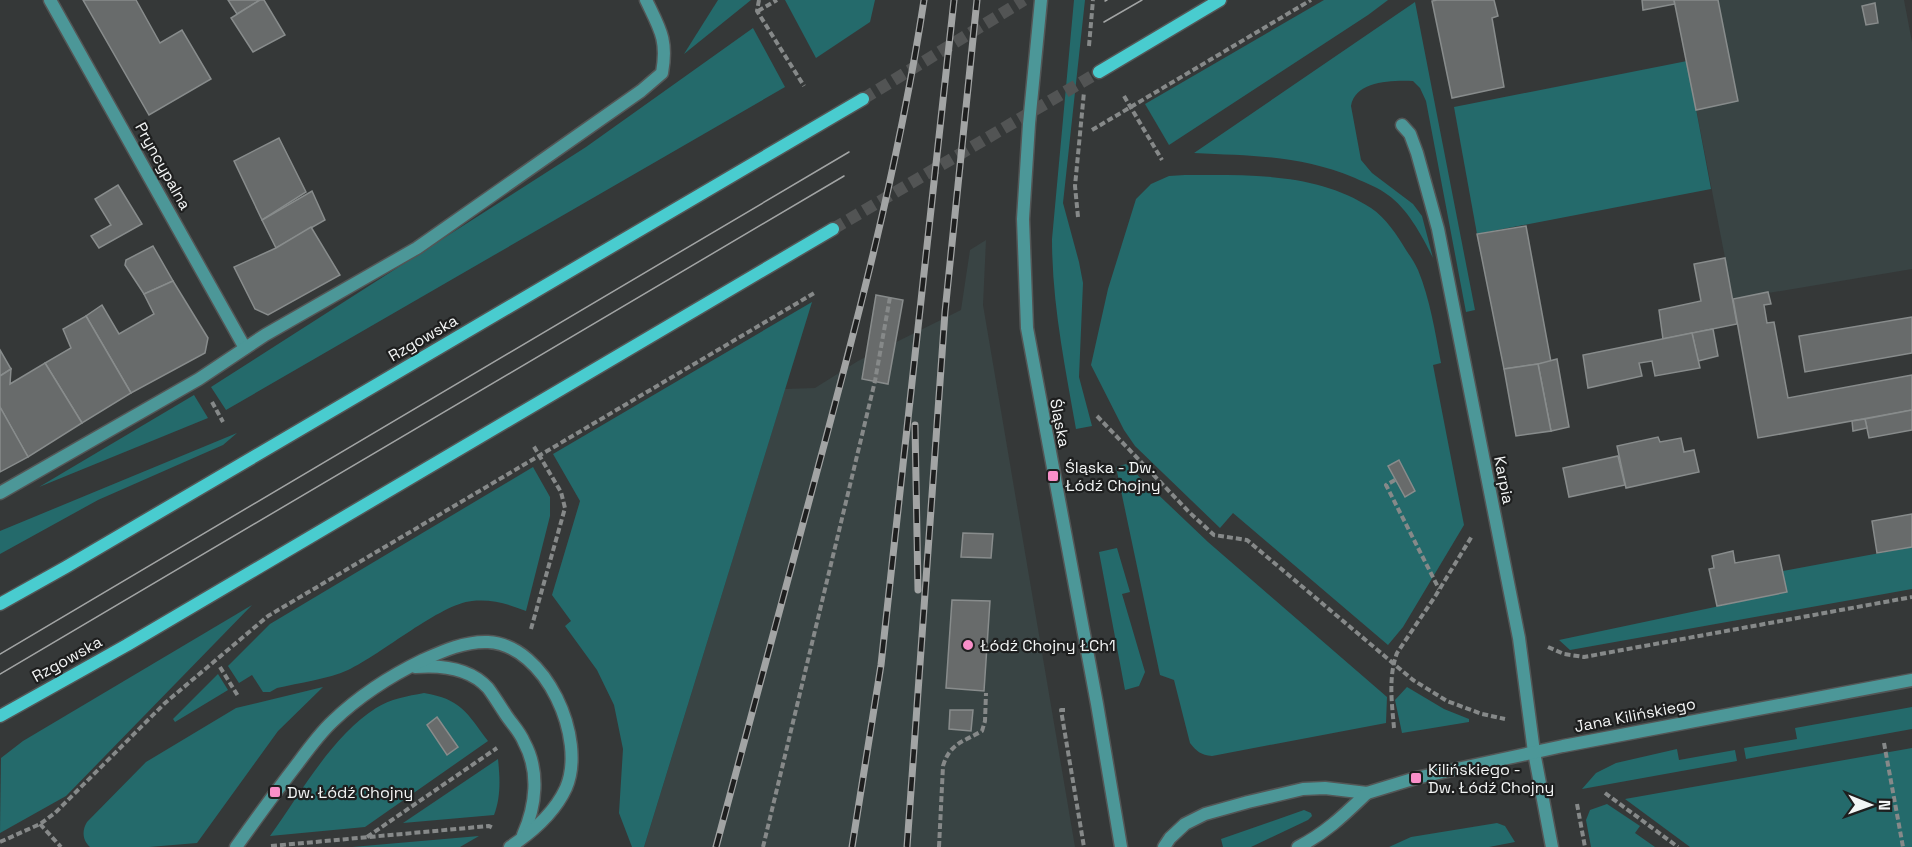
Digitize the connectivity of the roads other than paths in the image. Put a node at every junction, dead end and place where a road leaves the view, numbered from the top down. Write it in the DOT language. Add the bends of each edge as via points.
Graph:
graph roads {
  1 [pos="50,0"];
  2 [pos="646,0"];
  3 [pos="1041,0"];
  4 [pos="1220,0"];
  5 [pos="1098,72"];
  6 [pos="863,99"];
  7 [pos="1402,125"];
  8 [pos="833,229"];
  9 [pos="245,348"];
  10 [pos="0,493"];
  11 [pos="0,604"];
  12 [pos="407,668"];
  13 [pos="1912,680"];
  14 [pos="0,716"];
  15 [pos="1534,752"];
  16 [pos="1367,793"];
  17 [pos="522,839"];
  18 [pos="236,847"];
  19 [pos="510,847"];
  20 [pos="1121,847"];
  21 [pos="1164,847"];
  22 [pos="1298,847"];
  23 [pos="1552,847"];
  1 -- 9 [label="street, Pryncypalna"];
  2 -- 9 [label="street" via="663,37 662,73 417,248"];
  3 -- 20 [label="street, Śląska" via="1023,219 1027,328"];
  4 -- 5 [label="main road"];
  6 -- 11 [label="main road, Rzgowska"];
  7 -- 15 [label="street, Karpia" via="1417,153 1438,229 1519,638"];
  8 -- 14 [label="main road, Rzgowska"];
  9 -- 10 [label="street" via="200,379"];
  12 -- 17 [label="street" via="429,666 472,676 487,687 525,742 535,792 532,816"];
  12 -- 17 [label="street" via="440,652 488,642 508,646 548,684 564,714 572,767 553,808"];
  12 -- 18 [label="street" via="332,721"];
  13 -- 15 [label="street, Jana Kilińskiego"];
  15 -- 16 [label="street, Jana Kilińskiego" via="1416,777"];
  15 -- 23 [label="street, Karpia"];
  16 -- 21 [label="street, Jana Kilińskiego" via="1304,789 1248,802 1185,824"];
  16 -- 22 [label="street, Jana Kilińskiego" via="1335,825"];
  17 -- 19 [label="street"];
}
